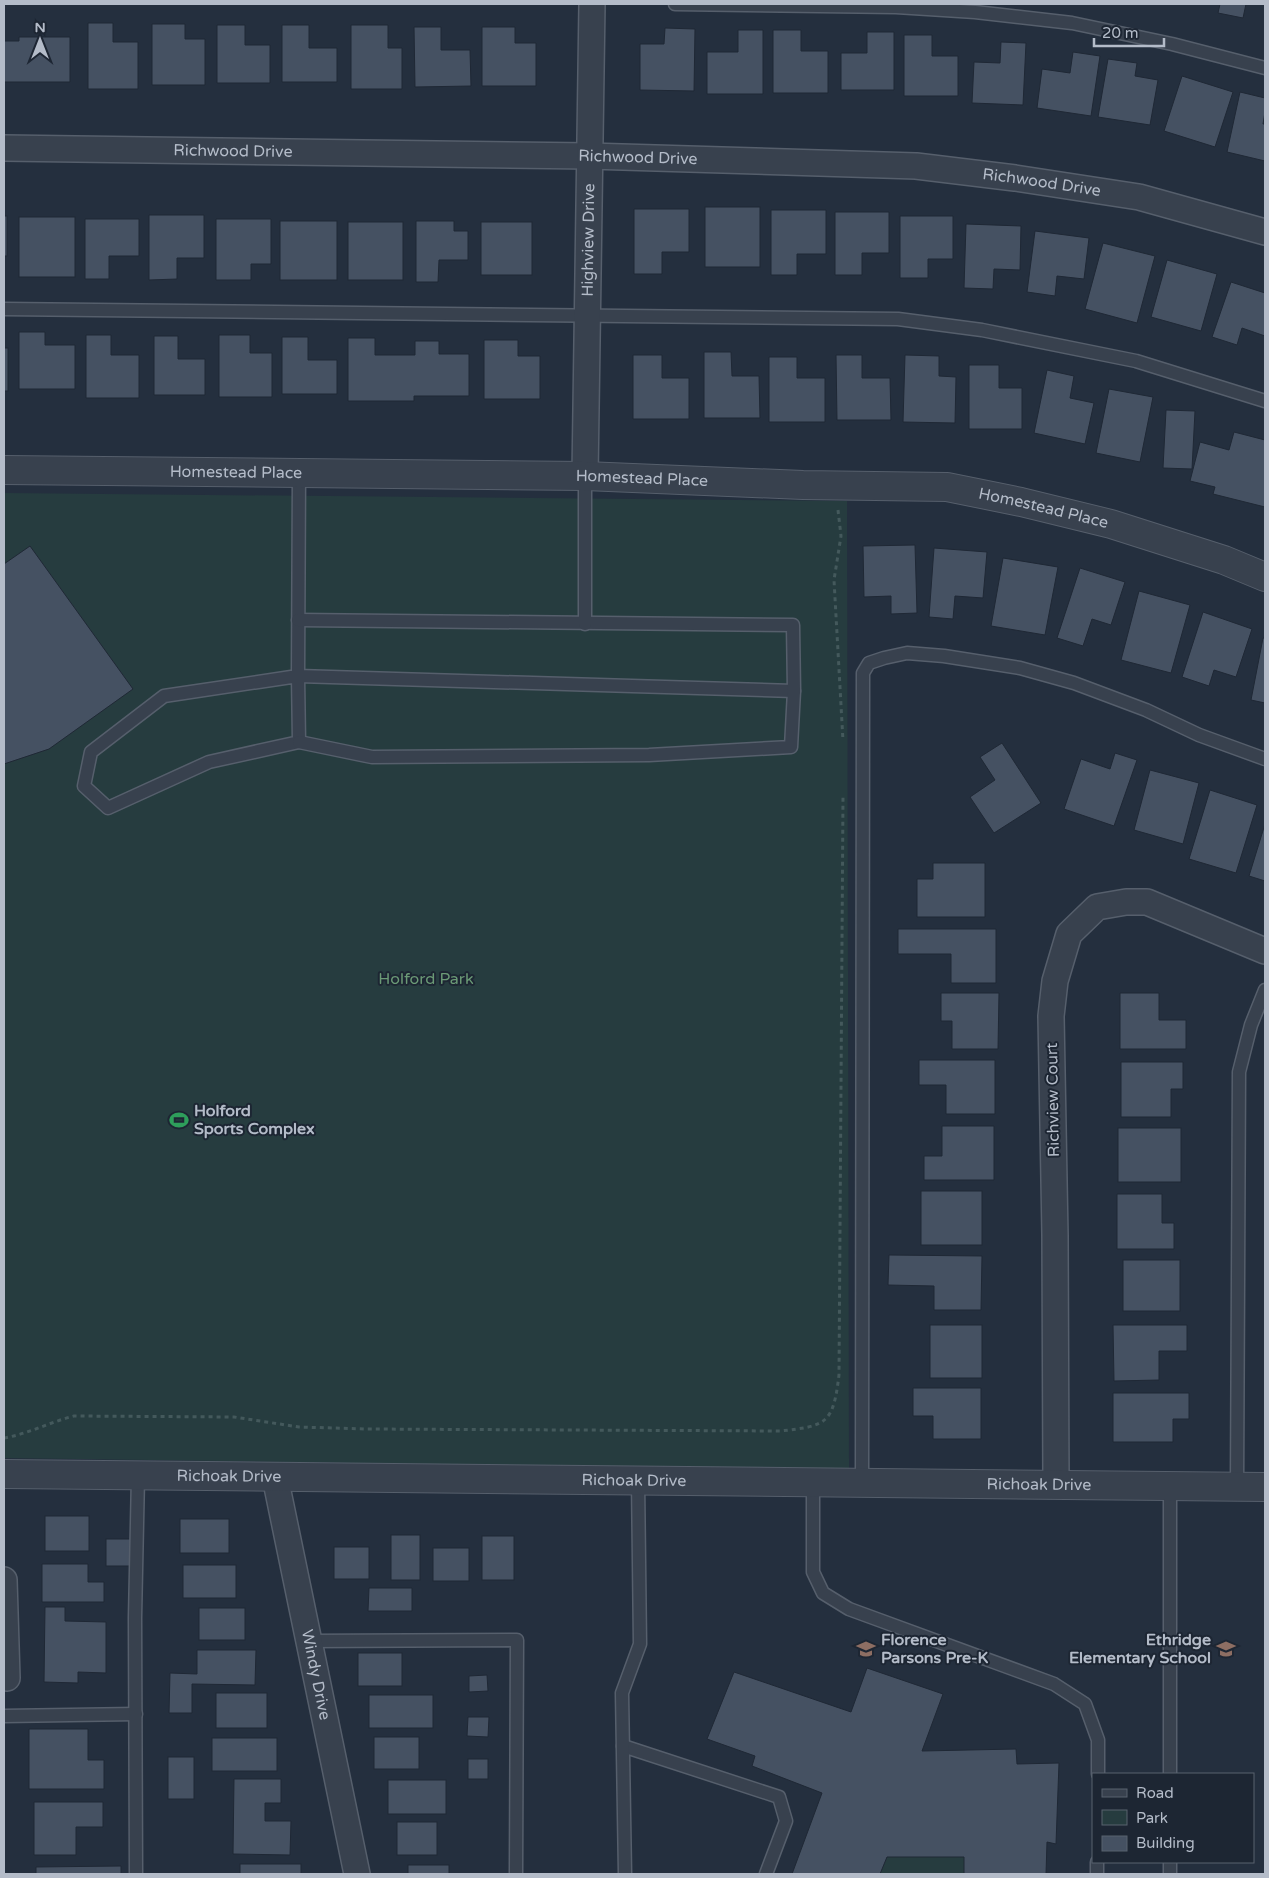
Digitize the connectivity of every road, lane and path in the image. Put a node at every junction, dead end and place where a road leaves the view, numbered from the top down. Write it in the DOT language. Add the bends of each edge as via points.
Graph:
graph roads {
  1 [pos="592,4"];
  2 [pos="675,4"];
  3 [pos="1265,68"];
  4 [pos="4,148"];
  5 [pos="589,156"];
  6 [pos="1265,232"];
  7 [pos="4,309"];
  8 [pos="588,315"];
  9 [pos="1265,400"];
  10 [pos="4,470"];
  11 [pos="299,472"];
  12 [pos="585,476"];
  13 [pos="838,509"];
  14 [pos="1265,577"];
  15 [pos="298,620"];
  16 [pos="584,624"];
  17 [pos="298,676"];
  18 [pos="794,691"];
  19 [pos="299,742"];
  20 [pos="843,742"];
  21 [pos="1265,759"];
  22 [pos="843,789"];
  23 [pos="1265,951"];
  24 [pos="1265,990"];
  25 [pos="4,1438"];
  26 [pos="4,1474"];
  27 [pos="138,1476"];
  28 [pos="275,1477"];
  29 [pos="638,1480"];
  30 [pos="813,1482"];
  31 [pos="862,1483"];
  32 [pos="1056,1485"];
  33 [pos="1170,1486"];
  34 [pos="1237,1486"];
  35 [pos="1265,1486"];
  36 [pos="4,1580"];
  37 [pos="308,1641"];
  38 [pos="7,1678"];
  39 [pos="136,1714"];
  40 [pos="4,1716"];
  41 [pos="623,1746"];
  42 [pos="1098,1773"];
  43 [pos="1170,1773"];
  44 [pos="136,1874"];
  45 [pos="357,1874"];
  46 [pos="516,1874"];
  47 [pos="625,1874"];
  48 [pos="766,1874"];
  1 -- 5 [label="street, Highview Drive"];
  2 -- 3 [label="lane" via="896,7 975,12 1072,24 1172,44"];
  4 -- 5 [label="street, Richwood Drive"];
  5 -- 6 [label="street, Richwood Drive" via="916,166 1139,197"];
  5 -- 8 [label="street, Highview Drive"];
  7 -- 8 [label="lane"];
  8 -- 9 [label="lane" via="898,319 982,330 1136,361"];
  8 -- 12 [label="street, Highview Drive"];
  10 -- 11 [label="street, Homestead Place"];
  11 -- 12 [label="street, Homestead Place"];
  11 -- 15 [label="lane"];
  12 -- 14 [label="street, Homestead Place" via="947,487 1111,524 1224,560"];
  12 -- 16 [label="lane"];
  13 -- 20 [label="path" via="841,536 834,580"];
  15 -- 16 [label="lane"];
  15 -- 17 [label="lane"];
  16 -- 18 [label="lane" via="793,625"];
  17 -- 18 [label="lane"];
  17 -- 19 [label="lane"];
  17 -- 19 [label="lane" via="164,696 91,752 84,786 108,808 209,762"];
  18 -- 19 [label="lane" via="791,746 649,755 372,757"];
  21 -- 31 [label="lane" via="1074,683 1020,668 907,653 869,664 863,673"];
  22 -- 25 [label="path" via="839,1375 831,1414 820,1423 810,1428 762,1431 375,1429 299,1427 234,1418 74,1416 53,1421 22,1435"];
  23 -- 32 [label="street, Richview Court" via="1147,902 1098,906 1069,934 1055,981 1051,1016"];
  24 -- 34 [label="lane" via="1251,1025 1239,1072"];
  26 -- 27 [label="street, Richoak Drive"];
  27 -- 28 [label="street, Richoak Drive"];
  27 -- 39 [label="lane"];
  28 -- 29 [label="street, Richoak Drive"];
  28 -- 37 [label="street, Windy Drive"];
  29 -- 30 [label="street, Richoak Drive"];
  29 -- 41 [label="lane" via="640,1644 622,1693"];
  30 -- 31 [label="street, Richoak Drive"];
  30 -- 42 [label="lane" via="813,1572 823,1593 849,1609 1054,1684 1085,1704 1098,1740"];
  31 -- 32 [label="street, Richoak Drive"];
  32 -- 33 [label="street, Richoak Drive"];
  33 -- 34 [label="street, Richoak Drive"];
  33 -- 43 [label="lane"];
  34 -- 35 [label="street, Richoak Drive"];
  36 -- 38 [label="street"];
  37 -- 45 [label="street, Windy Drive"];
  37 -- 46 [label="lane" via="517,1640"];
  39 -- 40 [label="lane"];
  39 -- 44 [label="lane"];
  41 -- 47 [label="lane"];
  41 -- 48 [label="lane" via="779,1797 786,1821"];
}
